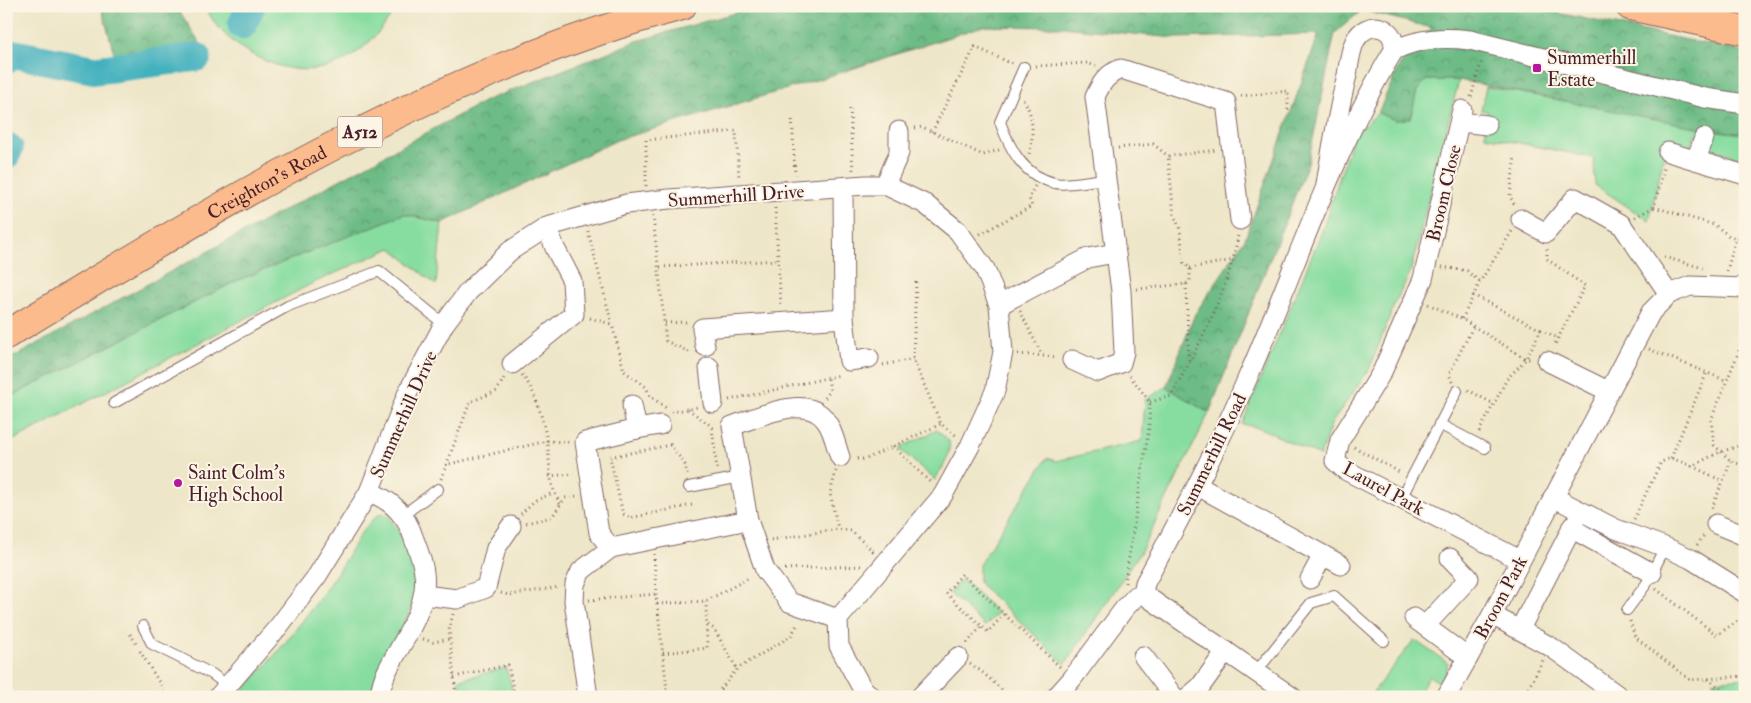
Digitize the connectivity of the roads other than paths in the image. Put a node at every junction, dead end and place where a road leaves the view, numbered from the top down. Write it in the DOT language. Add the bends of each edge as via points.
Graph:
graph roads {
  1 [pos="682,6"];
  2 [pos="1630,6"];
  3 [pos="1745,31"];
  4 [pos="1394,50"];
  5 [pos="1024,67"];
  6 [pos="1745,104"];
  7 [pos="1487,125"];
  8 [pos="900,131"];
  9 [pos="1704,138"];
  10 [pos="1666,159"];
  11 [pos="1696,160"];
  12 [pos="1745,175"];
  13 [pos="1106,179"];
  14 [pos="1326,184"];
  15 [pos="885,185"];
  16 [pos="848,187"];
  17 [pos="1521,219"];
  18 [pos="1240,220"];
  19 [pos="547,227"];
  20 [pos="1115,253"];
  21 [pos="1426,265"];
  22 [pos="1745,288"];
  23 [pos="1669,294"];
  24 [pos="1006,302"];
  25 [pos="844,318"];
  26 [pos="444,324"];
  27 [pos="6,335"];
  28 [pos="869,358"];
  29 [pos="1072,360"];
  30 [pos="1547,361"];
  31 [pos="512,364"];
  32 [pos="1457,391"];
  33 [pos="1608,391"];
  34 [pos="114,403"];
  35 [pos="713,403"];
  36 [pos="632,405"];
  37 [pos="1440,424"];
  38 [pos="660,425"];
  39 [pos="637,429"];
  40 [pos="1485,448"];
  41 [pos="840,457"];
  42 [pos="741,477"];
  43 [pos="1198,486"];
  44 [pos="689,487"];
  45 [pos="438,489"];
  46 [pos="369,492"];
  47 [pos="1552,497"];
  48 [pos="1400,498"];
  49 [pos="403,515"];
  50 [pos="748,520"];
  51 [pos="1716,524"];
  52 [pos="510,526"];
  53 [pos="1745,536"];
  54 [pos="1665,547"];
  55 [pos="611,548"];
  56 [pos="1323,555"];
  57 [pos="1450,558"];
  58 [pos="1520,560"];
  59 [pos="1341,565"];
  60 [pos="1650,578"];
  61 [pos="1310,579"];
  62 [pos="1745,593"];
  63 [pos="424,595"];
  64 [pos="1140,595"];
  65 [pos="1627,610"];
  66 [pos="1492,615"];
  67 [pos="838,619"];
  68 [pos="143,626"];
  69 [pos="1520,630"];
  70 [pos="1379,641"];
  71 [pos="1226,651"];
  72 [pos="1143,656"];
  73 [pos="958,657"];
  74 [pos="1468,658"];
  75 [pos="1256,672"];
  76 [pos="223,691"];
  77 [pos="860,694"];
  78 [pos="380,697"];
  79 [pos="588,697"];
  80 [pos="920,697"];
  81 [pos="1056,697"];
  82 [pos="1174,697"];
  83 [pos="1188,697"];
  84 [pos="1292,697"];
  85 [pos="1446,697"];
  86 [pos="1620,697"];
  1 -- 27 [label="highway, Creighton's Road / A512" via="560,45 384,120 279,175"];
  2 -- 3 [label="highway"];
  4 -- 6 [label="street" via="1426,39 1470,40 1704,98"];
  4 -- 14 [label="street, Summerhill Road"];
  4 -- 14 [label="street, Summerhill Road" via="1395,41 1391,33 1375,26 1366,29 1354,42 1335,122"];
  5 -- 13 [label="lane" via="1000,122 1010,147 1024,168 1055,184"];
  7 -- 21 [label="street, Broom Close" via="1461,116"];
  8 -- 15 [label="street" via="899,152"];
  9 -- 11 [label="street"];
  10 -- 11 [label="street"];
  11 -- 12 [label="street"];
  13 -- 18 [label="street" via="1095,96 1111,73 1121,69 1226,102"];
  13 -- 20 [label="street"];
  14 -- 43 [label="street, Summerhill Road" via="1248,377"];
  15 -- 16 [label="street, Summerhill Drive"];
  15 -- 24 [label="street, Summerhill Drive" via="925,204 958,231"];
  16 -- 19 [label="street, Summerhill Drive" via="626,204"];
  16 -- 25 [label="street"];
  17 -- 23 [label="street" via="1546,233 1575,198 1622,224"];
  19 -- 26 [label="street, Summerhill Drive" via="493,266"];
  19 -- 31 [label="street" via="572,281 574,314"];
  20 -- 24 [label="street" via="1088,258"];
  20 -- 29 [label="street" via="1121,291 1124,352 1121,363 1098,372"];
  21 -- 48 [label="street, Laurel Park" via="1382,372 1340,440 1335,461 1345,470"];
  22 -- 23 [label="street, Broom Park" via="1690,286"];
  23 -- 33 [label="street, Broom Park" via="1651,312"];
  24 -- 67 [label="street, Summerhill Drive" via="1003,352 995,391 970,446 943,495"];
  25 -- 28 [label="street" via="849,361"];
  25 -- 35 [label="street" via="702,328"];
  26 -- 34 [label="lane" via="379,271 288,306"];
  26 -- 46 [label="street, Summerhill Drive" via="408,392"];
  30 -- 33 [label="street"];
  32 -- 37 [label="lane"];
  33 -- 47 [label="street, Broom Park"];
  36 -- 39 [label="street"];
  37 -- 40 [label="lane"];
  37 -- 48 [label="lane"];
  38 -- 39 [label="street"];
  39 -- 55 [label="street" via="585,442 599,532"];
  41 -- 42 [label="street" via="827,421 817,412 793,406 732,426"];
  42 -- 44 [label="lane"];
  42 -- 50 [label="street"];
  43 -- 56 [label="street"];
  43 -- 64 [label="street, Summerhill Road"];
  45 -- 49 [label="lane"];
  46 -- 49 [label="street" via="385,499"];
  46 -- 76 [label="street, Summerhill Drive" via="318,576"];
  47 -- 54 [label="street" via="1628,534"];
  47 -- 58 [label="street, Broom Park"];
  48 -- 58 [label="street, Laurel Park"];
  49 -- 63 [label="street" via="410,524 424,572"];
  50 -- 55 [label="street"];
  50 -- 67 [label="street" via="765,570 789,602"];
  51 -- 53 [label="street"];
  52 -- 63 [label="street" via="496,548 486,588 457,599"];
  54 -- 60 [label="lane"];
  54 -- 62 [label="street" via="1691,559"];
  55 -- 79 [label="street" via="581,571 574,593"];
  56 -- 59 [label="street"];
  56 -- 61 [label="street"];
  57 -- 74 [label="street" via="1469,578 1420,622"];
  58 -- 66 [label="street, Broom Park"];
  60 -- 65 [label="lane"];
  60 -- 69 [label="street, Broom Park" via="1572,526"];
  63 -- 78 [label="street" via="408,635 381,680"];
  64 -- 71 [label="street"];
  64 -- 81 [label="street, Summerhill Road"];
  66 -- 69 [label="street"];
  66 -- 74 [label="street, Broom Park"];
  67 -- 77 [label="street" via="839,646"];
  68 -- 76 [label="lane" via="152,644 212,674"];
  69 -- 86 [label="street" via="1551,647"];
  70 -- 75 [label="lane" via="1334,596 1311,603"];
  71 -- 75 [label="street"];
  71 -- 83 [label="street" via="1200,687"];
  72 -- 82 [label="street"];
  73 -- 80 [label="street"];
  74 -- 85 [label="street, Broom Park"];
  75 -- 84 [label="street"];
}
